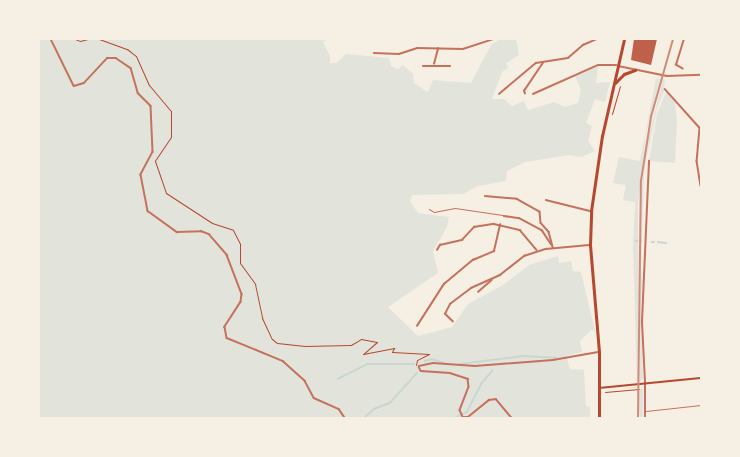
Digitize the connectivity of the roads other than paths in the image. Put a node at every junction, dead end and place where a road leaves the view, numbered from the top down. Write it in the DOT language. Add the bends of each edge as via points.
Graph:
graph roads {
  1 [pos="51,39"];
  2 [pos="494,39"];
  3 [pos="597,39"];
  4 [pos="624,39"];
  5 [pos="684,39"];
  6 [pos="438,49"];
  7 [pos="374,53"];
  8 [pos="544,63"];
  9 [pos="434,65"];
  10 [pos="423,66"];
  11 [pos="450,66"];
  12 [pos="618,66"];
  13 [pos="683,69"];
  14 [pos="635,70"];
  15 [pos="701,75"];
  16 [pos="614,83"];
  17 [pos="665,89"];
  18 [pos="499,94"];
  19 [pos="525,94"];
  20 [pos="533,94"];
  21 [pos="701,128"];
  22 [pos="649,161"];
  23 [pos="701,186"];
  24 [pos="485,196"];
  25 [pos="546,200"];
  26 [pos="429,209"];
  27 [pos="591,211"];
  28 [pos="504,216"];
  29 [pos="500,225"];
  30 [pos="590,244"];
  31 [pos="553,248"];
  32 [pos="437,250"];
  33 [pos="537,251"];
  34 [pos="495,278"];
  35 [pos="478,292"];
  36 [pos="453,322"];
  37 [pos="417,326"];
  38 [pos="597,352"];
  39 [pos="701,378"];
  40 [pos="645,383"];
  41 [pos="599,388"];
  42 [pos="701,405"];
  43 [pos="645,411"];
  44 [pos="345,418"];
  45 [pos="512,418"];
  46 [pos="598,418"];
  47 [pos="645,418"];
  1 -- 44 [label="street" via="74,86 84,83 107,58 116,58 131,68 138,93 151,106 153,152 141,175 148,211 177,232 209,234 227,255 242,294 225,327 227,338 283,361 301,375 314,398 339,409"];
  2 -- 6 [label="street" via="470,48"];
  3 -- 8 [label="street" via="567,58"];
  4 -- 12 [label="main road"];
  5 -- 13 [label="street" via="676,65"];
  6 -- 7 [label="street"];
  6 -- 9 [label="street"];
  8 -- 18 [label="street" via="536,63"];
  8 -- 19 [label="street"];
  9 -- 10 [label="street"];
  9 -- 11 [label="street"];
  12 -- 14 [label="street"];
  12 -- 16 [label="main road"];
  12 -- 20 [label="street" via="598,65"];
  14 -- 15 [label="street" via="673,77"];
  14 -- 16 [label="main road"];
  16 -- 27 [label="main road"];
  17 -- 21 [label="street"];
  21 -- 23 [label="street"];
  22 -- 40 [label="street" via="642,322"];
  24 -- 31 [label="street" via="517,199 540,212"];
  25 -- 27 [label="street"];
  26 -- 28 [label="lane" via="434,212 455,208"];
  27 -- 30 [label="main road"];
  28 -- 31 [label="street" via="519,218 542,230"];
  29 -- 32 [label="street" via="474,226 462,240"];
  29 -- 33 [label="street" via="520,230"];
  29 -- 37 [label="street" via="494,250 473,260 444,284"];
  30 -- 31 [label="street"];
  30 -- 38 [label="main road"];
  31 -- 33 [label="street"];
  33 -- 34 [label="street"];
  34 -- 35 [label="street"];
  34 -- 36 [label="street" via="471,288 450,304 445,316"];
  38 -- 41 [label="main road"];
  38 -- 45 [label="street" via="553,360 419,366 421,371 468,379 460,410 464,417 496,399"];
  39 -- 40 [label="main road"];
  40 -- 41 [label="main road"];
  40 -- 43 [label="street"];
  41 -- 46 [label="main road"];
  42 -- 43 [label="lane"];
  43 -- 47 [label="street"];
}
